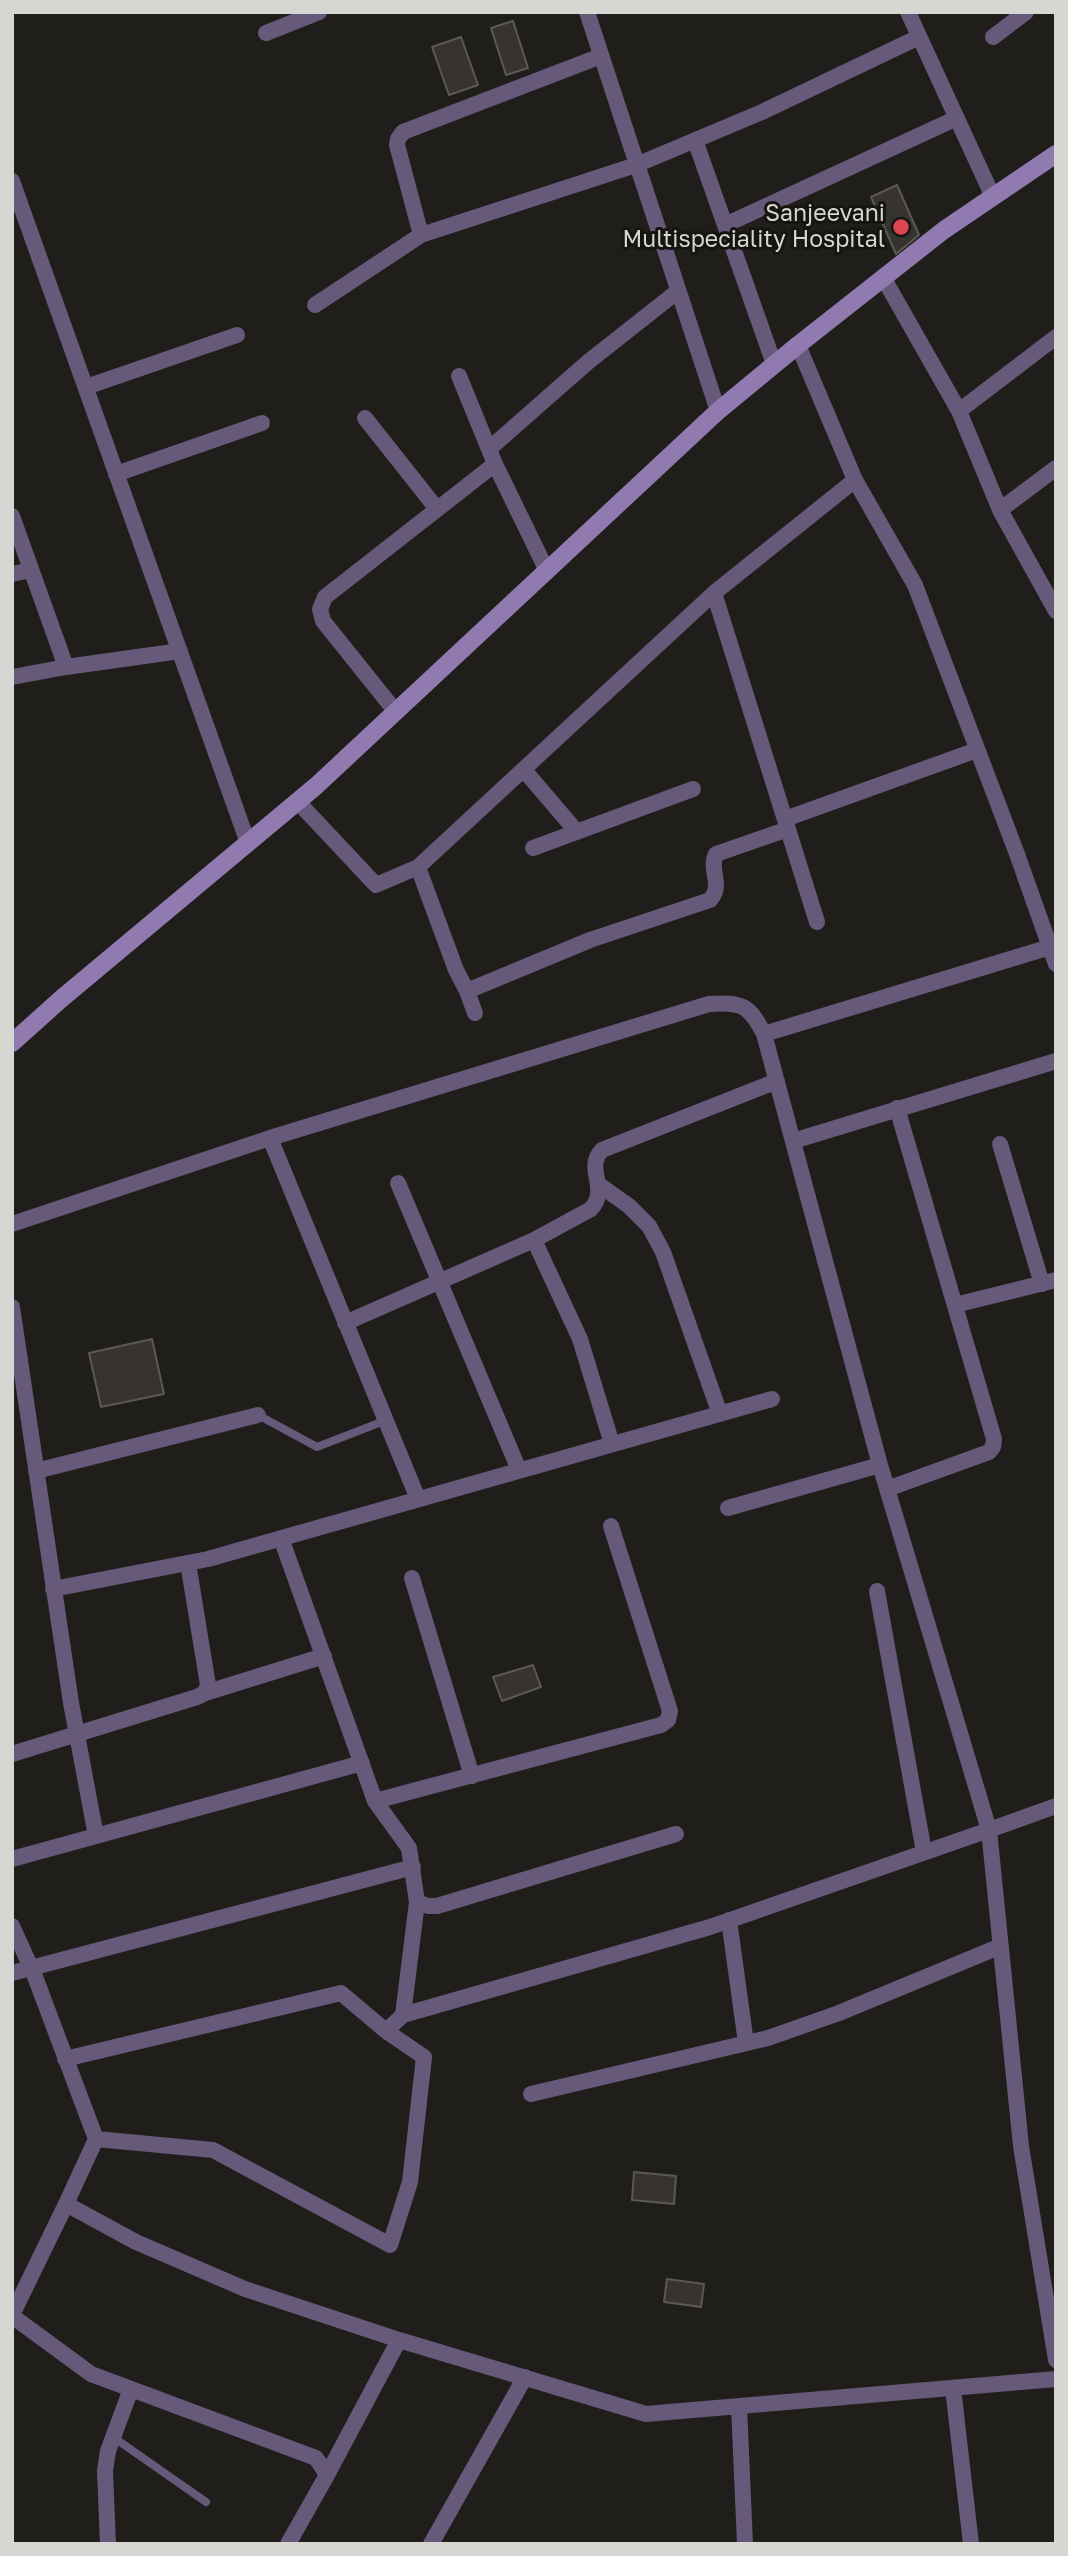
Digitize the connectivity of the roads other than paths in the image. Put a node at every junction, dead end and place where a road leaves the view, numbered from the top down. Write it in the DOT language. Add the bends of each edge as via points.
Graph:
graph roads {
  1 [pos="319,12"];
  2 [pos="587,12"];
  3 [pos="908,12"];
  4 [pos="1026,12"];
  5 [pos="266,33"];
  6 [pos="919,37"];
  7 [pos="993,37"];
  8 [pos="601,56"];
  9 [pos="957,118"];
  10 [pos="695,140"];
  11 [pos="1056,154"];
  12 [pos="636,165"];
  13 [pos="12,181"];
  14 [pos="993,197"];
  15 [pos="725,225"];
  16 [pos="421,235"];
  17 [pos="884,279"];
  18 [pos="678,291"];
  19 [pos="316,305"];
  20 [pos="237,335"];
  21 [pos="1056,337"];
  22 [pos="798,345"];
  23 [pos="774,364"];
  24 [pos="459,376"];
  25 [pos="86,387"];
  26 [pos="718,411"];
  27 [pos="959,411"];
  28 [pos="365,418"];
  29 [pos="262,423"];
  30 [pos="492,456"];
  31 [pos="1056,468"];
  32 [pos="117,474"];
  33 [pos="855,480"];
  34 [pos="437,509"];
  35 [pos="1000,510"];
  36 [pos="12,516"];
  37 [pos="32,570"];
  38 [pos="547,571"];
  39 [pos="12,574"];
  40 [pos="714,593"];
  41 [pos="1056,611"];
  42 [pos="180,651"];
  43 [pos="66,667"];
  44 [pos="12,677"];
  45 [pos="396,712"];
  46 [pos="978,750"];
  47 [pos="524,770"];
  48 [pos="693,789"];
  49 [pos="298,802"];
  50 [pos="786,824"];
  51 [pos="577,832"];
  52 [pos="248,843"];
  53 [pos="533,848"];
  54 [pos="418,867"];
  55 [pos="817,922"];
  56 [pos="1050,947"];
  57 [pos="1056,964"];
  58 [pos="467,991"];
  59 [pos="475,1013"];
  60 [pos="764,1034"];
  61 [pos="12,1043"];
  62 [pos="1056,1061"];
  63 [pos="777,1081"];
  64 [pos="897,1108"];
  65 [pos="270,1138"];
  66 [pos="793,1141"];
  67 [pos="1000,1144"];
  68 [pos="398,1183"];
  69 [pos="598,1184"];
  70 [pos="12,1224"];
  71 [pos="534,1240"];
  72 [pos="1049,1282"];
  73 [pos="441,1283"];
  74 [pos="955,1305"];
  75 [pos="12,1307"];
  76 [pos="345,1323"];
  77 [pos="772,1399"];
  78 [pos="720,1414"];
  79 [pos="258,1415"];
  80 [pos="384,1421"];
  81 [pos="612,1444"];
  82 [pos="880,1465"];
  83 [pos="519,1470"];
  84 [pos="36,1471"];
  85 [pos="887,1489"];
  86 [pos="418,1499"];
  87 [pos="728,1508"];
  88 [pos="611,1526"];
  89 [pos="281,1538"];
  90 [pos="188,1563"];
  91 [pos="412,1578"];
  92 [pos="53,1589"];
  93 [pos="877,1591"];
  94 [pos="324,1656"];
  95 [pos="205,1693"];
  96 [pos="76,1734"];
  97 [pos="12,1754"];
  98 [pos="362,1763"];
  99 [pos="472,1776"];
  100 [pos="375,1801"];
  101 [pos="1056,1806"];
  102 [pos="989,1830"];
  103 [pos="676,1834"];
  104 [pos="96,1836"];
  105 [pos="924,1852"];
  106 [pos="12,1859"];
  107 [pos="413,1867"];
  108 [pos="417,1902"];
  109 [pos="729,1920"];
  110 [pos="12,1926"];
  111 [pos="1001,1946"];
  112 [pos="30,1967"];
  113 [pos="12,1973"];
  114 [pos="403,2015"];
  115 [pos="386,2031"];
  116 [pos="746,2043"];
  117 [pos="65,2059"];
  118 [pos="531,2094"];
  119 [pos="96,2139"];
  120 [pos="66,2204"];
  121 [pos="12,2316"];
  122 [pos="399,2340"];
  123 [pos="1056,2360"];
  124 [pos="525,2377"];
  125 [pos="1056,2379"];
  126 [pos="953,2388"];
  127 [pos="131,2389"];
  128 [pos="739,2406"];
  129 [pos="113,2437"];
  130 [pos="327,2475"];
  131 [pos="206,2502"];
  132 [pos="108,2544"];
  133 [pos="288,2544"];
  134 [pos="431,2544"];
  135 [pos="746,2544"];
  136 [pos="971,2544"];
  1 -- 5 [label="street"];
  2 -- 8 [label="street"];
  3 -- 6 [label="street"];
  4 -- 7 [label="street"];
  6 -- 9 [label="street"];
  6 -- 10 [label="street"];
  8 -- 12 [label="street"];
  8 -- 16 [label="street" via="403,132 397,145"];
  9 -- 14 [label="street"];
  9 -- 15 [label="street"];
  10 -- 12 [label="street"];
  10 -- 15 [label="street"];
  11 -- 14 [label="street"];
  12 -- 16 [label="street"];
  12 -- 18 [label="street"];
  13 -- 25 [label="street"];
  14 -- 17 [label="street"];
  15 -- 23 [label="street"];
  16 -- 19 [label="street"];
  17 -- 22 [label="street"];
  17 -- 27 [label="street"];
  18 -- 26 [label="street"];
  18 -- 30 [label="street" via="588,362"];
  20 -- 25 [label="street"];
  21 -- 27 [label="street"];
  22 -- 23 [label="street"];
  22 -- 33 [label="street"];
  23 -- 26 [label="street"];
  24 -- 30 [label="street"];
  25 -- 32 [label="street"];
  26 -- 38 [label="street"];
  27 -- 35 [label="street"];
  28 -- 34 [label="street"];
  29 -- 32 [label="street"];
  30 -- 34 [label="street"];
  30 -- 38 [label="street"];
  31 -- 35 [label="street"];
  32 -- 42 [label="street"];
  33 -- 40 [label="street"];
  33 -- 46 [label="street" via="915,585"];
  34 -- 45 [label="street" via="325,597 320,609 323,621"];
  35 -- 41 [label="street"];
  36 -- 37 [label="street"];
  37 -- 39 [label="street"];
  37 -- 43 [label="street"];
  38 -- 45 [label="street"];
  40 -- 47 [label="street"];
  40 -- 50 [label="street"];
  42 -- 43 [label="street"];
  42 -- 52 [label="street"];
  43 -- 44 [label="street"];
  45 -- 49 [label="street"];
  46 -- 50 [label="street"];
  46 -- 56 [label="street"];
  47 -- 51 [label="street"];
  47 -- 54 [label="street"];
  48 -- 51 [label="street"];
  49 -- 52 [label="street"];
  49 -- 54 [label="street" via="376,885"];
  50 -- 55 [label="street"];
  50 -- 58 [label="street" via="716,854 712,862 717,893 710,900 590,940"];
  51 -- 53 [label="street"];
  52 -- 61 [label="street"];
  54 -- 58 [label="street"];
  56 -- 57 [label="street"];
  56 -- 60 [label="street"];
  58 -- 59 [label="street"];
  60 -- 63 [label="street"];
  60 -- 65 [label="street" via="745,1008 733,1003 709,1004"];
  62 -- 64 [label="street"];
  63 -- 66 [label="street"];
  63 -- 69 [label="street" via="603,1150 594,1167"];
  64 -- 66 [label="street"];
  64 -- 74 [label="street"];
  65 -- 70 [label="street"];
  65 -- 76 [label="street"];
  66 -- 82 [label="street"];
  67 -- 72 [label="street"];
  68 -- 73 [label="street"];
  69 -- 71 [label="street" via="597,1203 591,1209"];
  69 -- 78 [label="street" via="649,1226 663,1252"];
  71 -- 73 [label="street"];
  71 -- 81 [label="street" via="580,1339"];
  72 -- 74 [label="street"];
  73 -- 76 [label="street"];
  73 -- 83 [label="street"];
  74 -- 85 [label="street" via="993,1447"];
  75 -- 84 [label="street"];
  76 -- 80 [label="street"];
  77 -- 78 [label="street"];
  78 -- 81 [label="street"];
  79 -- 80 [label="lane" via="317,1447"];
  79 -- 84 [label="street"];
  80 -- 86 [label="street"];
  81 -- 83 [label="street"];
  82 -- 85 [label="street"];
  82 -- 87 [label="street"];
  83 -- 86 [label="street"];
  84 -- 92 [label="street"];
  85 -- 102 [label="street"];
  86 -- 89 [label="street"];
  88 -- 99 [label="street" via="670,1711 668,1720"];
  89 -- 90 [label="street"];
  89 -- 94 [label="street"];
  90 -- 92 [label="street"];
  90 -- 95 [label="street" via="208,1685"];
  91 -- 99 [label="street"];
  92 -- 96 [label="street"];
  93 -- 105 [label="street"];
  94 -- 95 [label="street"];
  94 -- 98 [label="street"];
  95 -- 96 [label="street"];
  96 -- 97 [label="street"];
  96 -- 104 [label="street"];
  98 -- 100 [label="street"];
  98 -- 104 [label="street"];
  99 -- 100 [label="street"];
  100 -- 107 [label="street" via="409,1848"];
  101 -- 102 [label="street"];
  102 -- 105 [label="street"];
  102 -- 111 [label="street"];
  103 -- 108 [label="street" via="437,1906"];
  104 -- 106 [label="street"];
  105 -- 109 [label="street"];
  107 -- 108 [label="street"];
  107 -- 112 [label="street"];
  108 -- 114 [label="street"];
  109 -- 114 [label="street"];
  109 -- 116 [label="street"];
  110 -- 112 [label="street"];
  111 -- 116 [label="street" via="839,2013"];
  111 -- 123 [label="street" via="1021,2146"];
  112 -- 113 [label="street"];
  112 -- 117 [label="street"];
  114 -- 115 [label="street"];
  115 -- 117 [label="street" via="341,1993"];
  115 -- 119 [label="street" via="424,2057 410,2182 390,2245 213,2150"];
  116 -- 118 [label="street"];
  117 -- 119 [label="street"];
  119 -- 120 [label="street"];
  120 -- 121 [label="street"];
  120 -- 122 [label="street" via="136,2242 245,2289"];
  121 -- 127 [label="street" via="91,2374"];
  122 -- 124 [label="street"];
  122 -- 130 [label="street"];
  124 -- 128 [label="street" via="646,2414"];
  124 -- 134 [label="street"];
  125 -- 126 [label="street"];
  126 -- 128 [label="street"];
  126 -- 136 [label="street"];
  127 -- 129 [label="street"];
  127 -- 130 [label="street" via="316,2458"];
  128 -- 135 [label="street"];
  129 -- 131 [label="lane"];
  129 -- 132 [label="street" via="105,2471"];
  130 -- 133 [label="street"];
}
